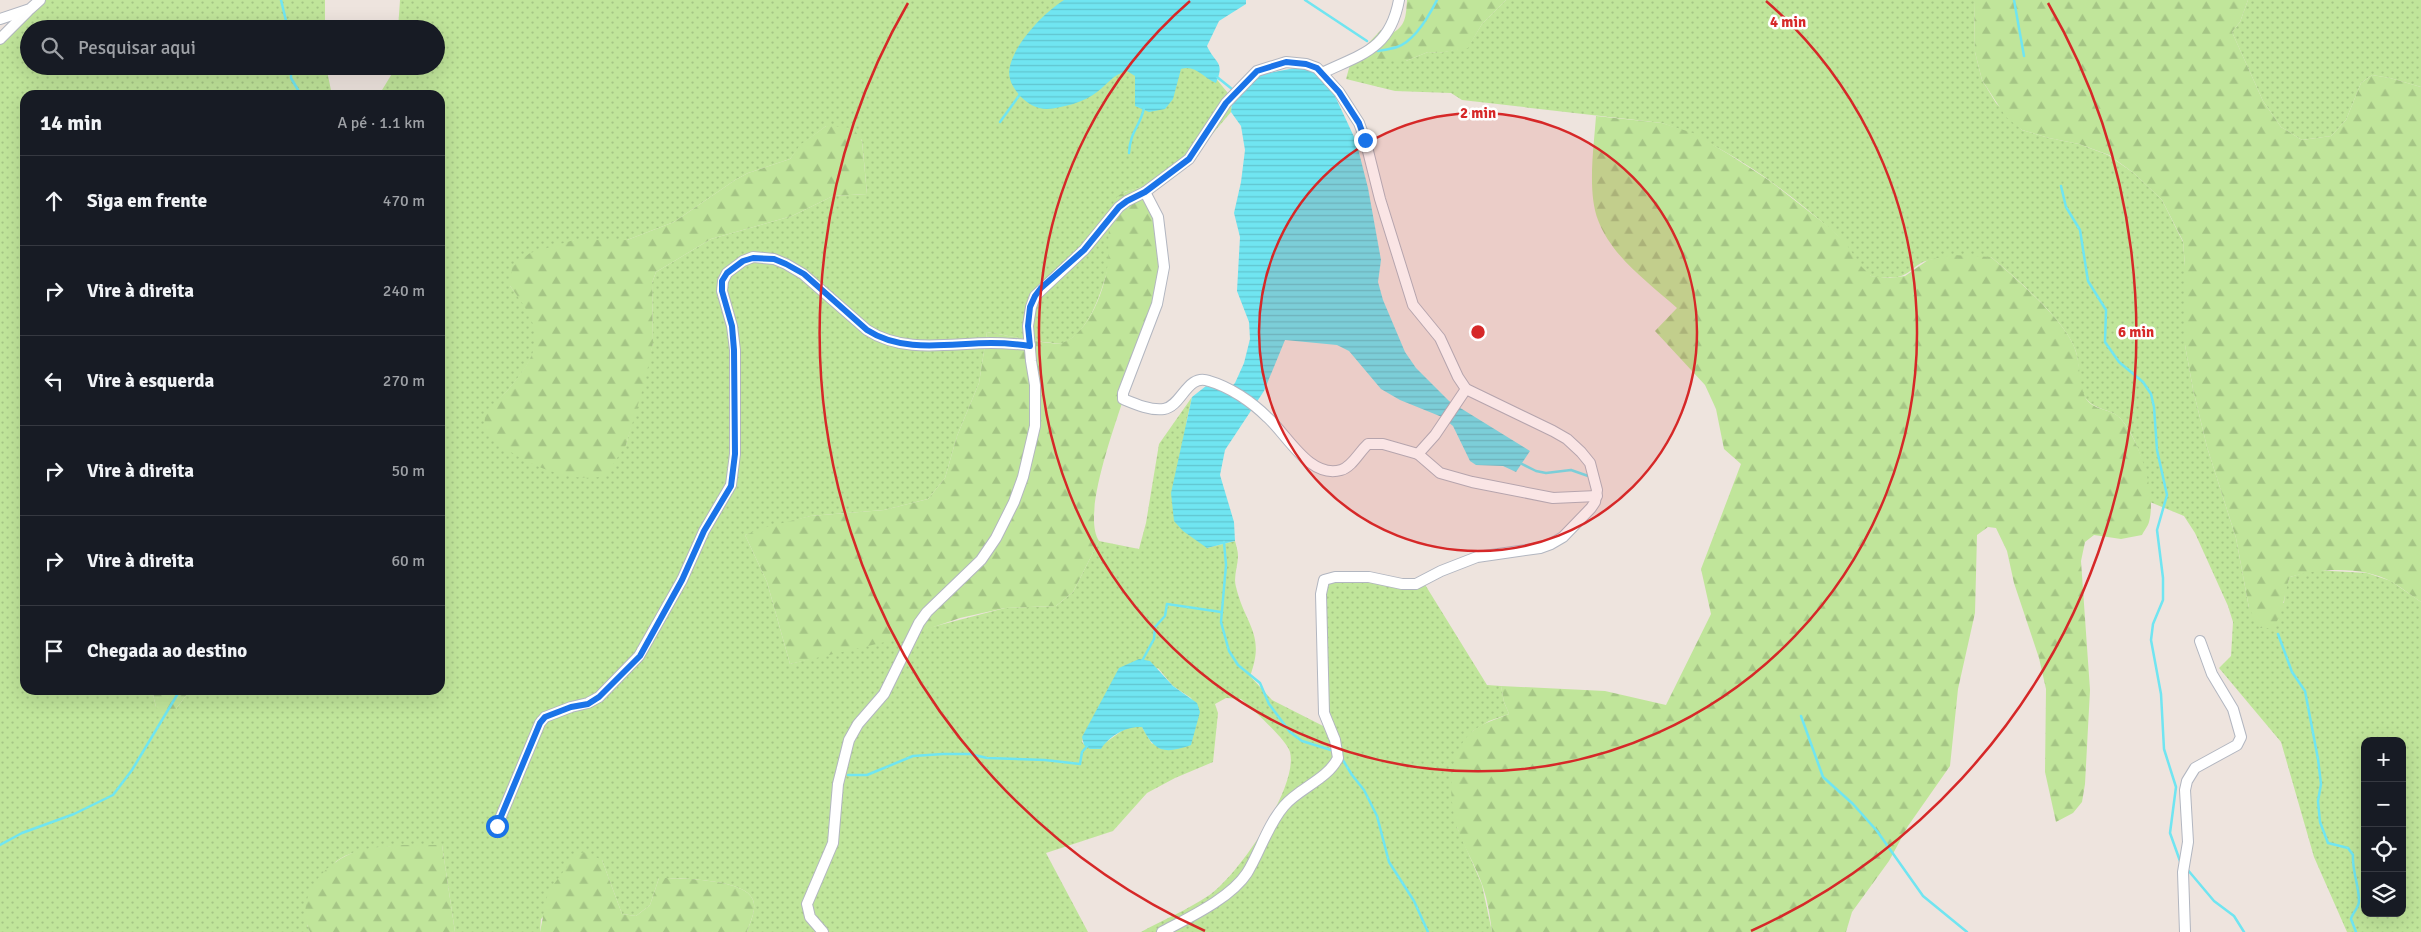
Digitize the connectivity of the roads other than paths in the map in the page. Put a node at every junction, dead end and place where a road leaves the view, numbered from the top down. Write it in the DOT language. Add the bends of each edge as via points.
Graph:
graph roads {
  1 [pos="40,0"];
  2 [pos="1399,0"];
  3 [pos="30,9"];
  4 [pos="0,19"];
  5 [pos="0,39"];
  6 [pos="1322,73"];
  7 [pos="1145,192"];
  8 [pos="1030,346"];
  9 [pos="1466,389"];
  10 [pos="1418,454"];
  11 [pos="1597,496"];
  12 [pos="2200,641"];
  13 [pos="497,826"];
  14 [pos="822,932"];
  15 [pos="1162,932"];
  16 [pos="2185,932"];
  1 -- 3 [label="street"];
  2 -- 6 [label="street" via="1390,30 1380,42"];
  3 -- 4 [label="street"];
  3 -- 5 [label="street"];
  6 -- 7 [label="street" via="1306,64 1286,62 1257,71 1226,103 1189,159"];
  6 -- 9 [label="street" via="1359,123 1413,305 1440,338"];
  7 -- 8 [label="street" via="1119,207 1084,250 1035,296 1028,326"];
  7 -- 10 [label="street" via="1158,217 1164,267 1157,304 1123,399 1164,409 1197,381 1210,381 1256,407 1304,456 1327,471 1343,469 1368,444 1383,444"];
  8 -- 13 [label="street" via="990,343 928,346 891,341 867,330 804,274 774,259 753,258 727,273 722,281 722,291 732,326 734,350 735,454 731,486 704,531 682,580 640,656 599,697 588,704 545,717 540,723"];
  8 -- 14 [label="street" via="1036,385 1035,426 1014,502 981,560 919,623 884,694 858,724 849,740 838,784 832,843 807,904 810,917"];
  9 -- 10 [label="street"];
  9 -- 11 [label="street" via="1567,439 1590,464"];
  10 -- 11 [label="street" via="1440,473 1472,482 1553,498"];
  11 -- 15 [label="street" via="1591,508 1563,537 1540,548 1477,557 1410,585 1369,578 1335,577 1324,580 1321,594 1324,707 1338,758 1322,776 1285,805 1240,882"];
  12 -- 16 [label="street" via="2212,674 2233,709 2241,737 2237,745 2195,768 2186,781"];
}
